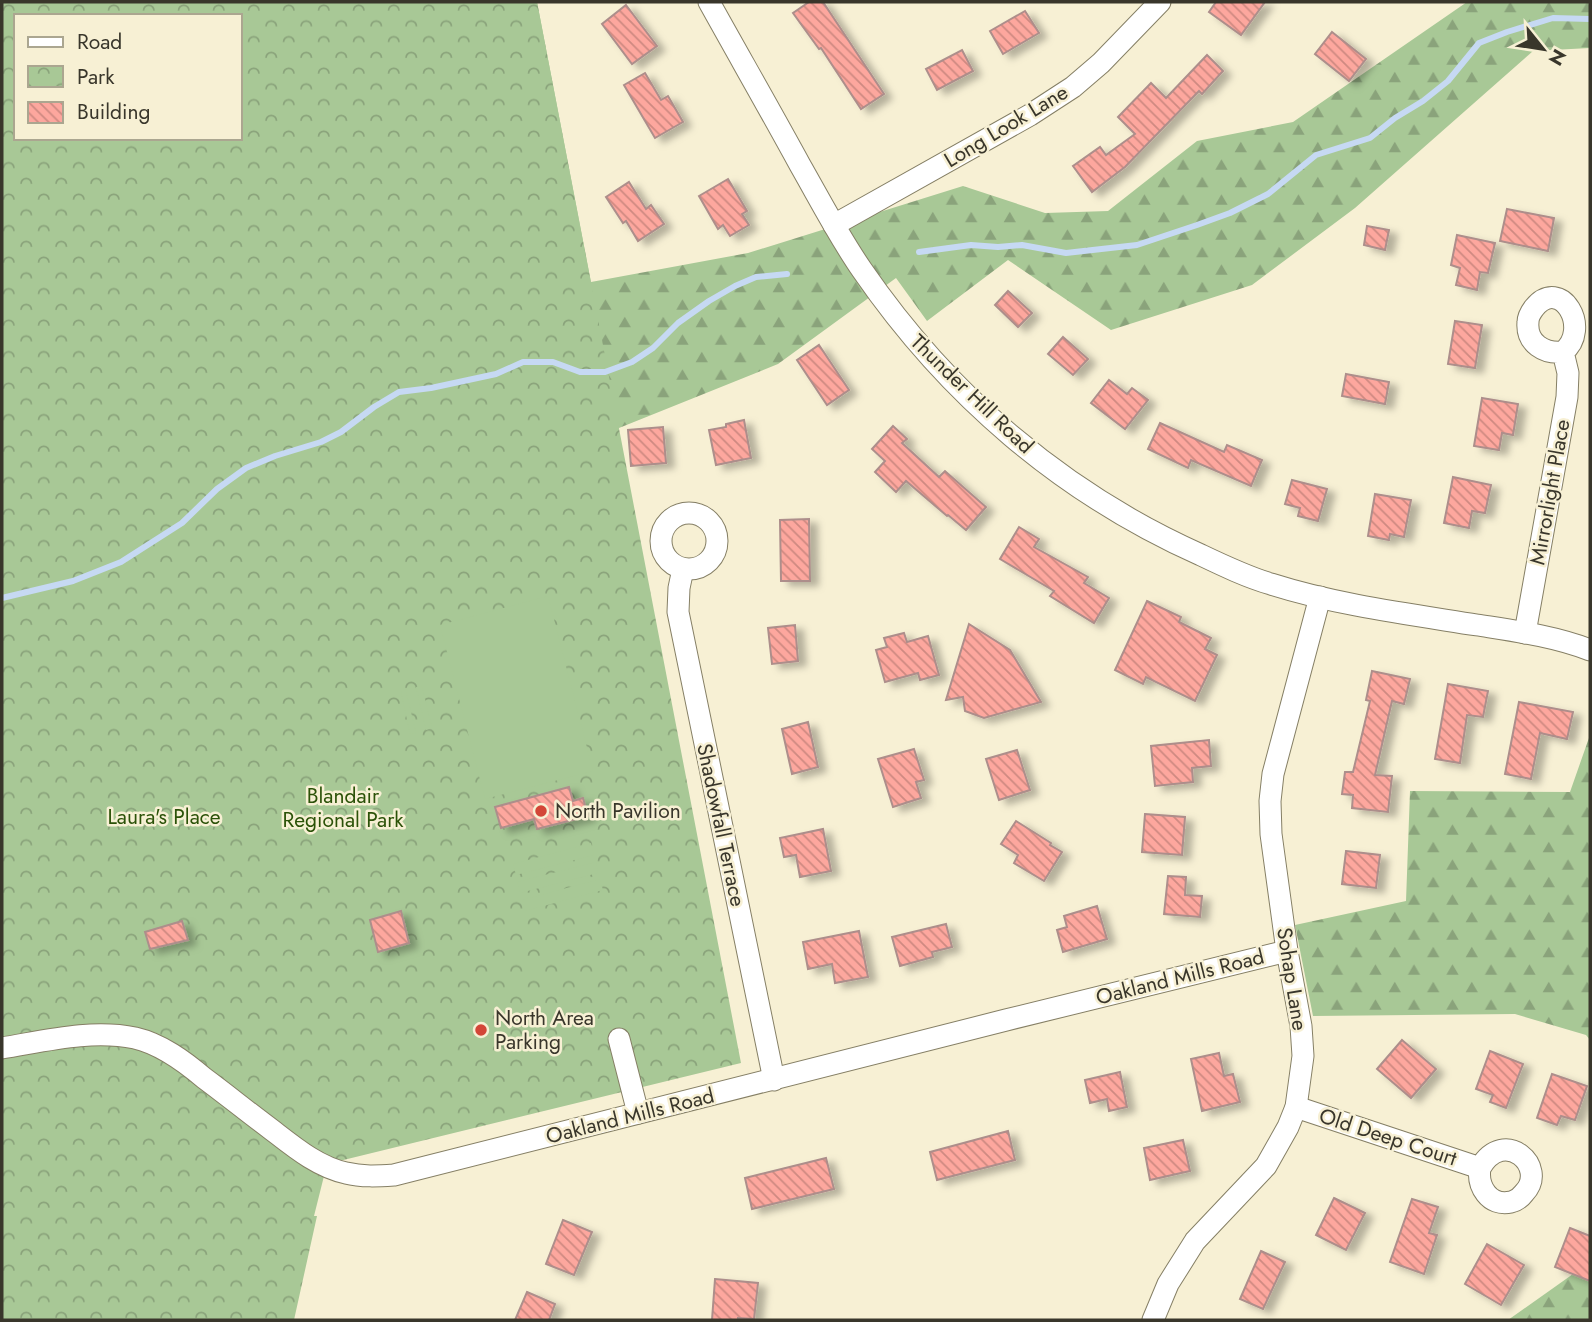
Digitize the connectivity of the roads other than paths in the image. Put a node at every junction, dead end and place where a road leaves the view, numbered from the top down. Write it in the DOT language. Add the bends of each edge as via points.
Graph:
graph roads {
  1 [pos="709,2"];
  2 [pos="1160,2"];
  3 [pos="834,225"];
  4 [pos="1563,352"];
  5 [pos="683,569"];
  6 [pos="1320,597"];
  7 [pos="1525,633"];
  8 [pos="1590,650"];
  9 [pos="1287,951"];
  10 [pos="619,1039"];
  11 [pos="2,1048"];
  12 [pos="774,1080"];
  13 [pos="1296,1107"];
  14 [pos="638,1113"];
  15 [pos="1480,1168"];
  16 [pos="1153,1320"];
  1 -- 3 [label="street, Thunder Hill Road"];
  2 -- 3 [label="street, Long Look Lane" via="1073,87 1030,116"];
  3 -- 6 [label="street, Thunder Hill Road" via="868,279 928,355 1006,433 1046,465 1181,547 1270,584"];
  4 -- 7 [label="street, Mirrorlight Place" via="1567,397"];
  5 -- 12 [label="street, Shadowfall Terrace" via="678,612"];
  6 -- 7 [label="street, Thunder Hill Road"];
  6 -- 9 [label="street, Sohap Lane" via="1273,774 1270,801"];
  7 -- 8 [label="street, Thunder Hill Road"];
  9 -- 12 [label="street, Oakland Mills Road"];
  9 -- 13 [label="street, Sohap Lane" via="1303,1056"];
  10 -- 14 [label="street"];
  11 -- 14 [label="street, Oakland Mills Road" via="107,1035 162,1048 298,1150 345,1173 369,1176 430,1167"];
  12 -- 14 [label="street, Oakland Mills Road"];
  13 -- 15 [label="street, Old Deep Court"];
  13 -- 16 [label="street, Sohap Lane" via="1266,1166 1195,1241 1168,1284"];
}
